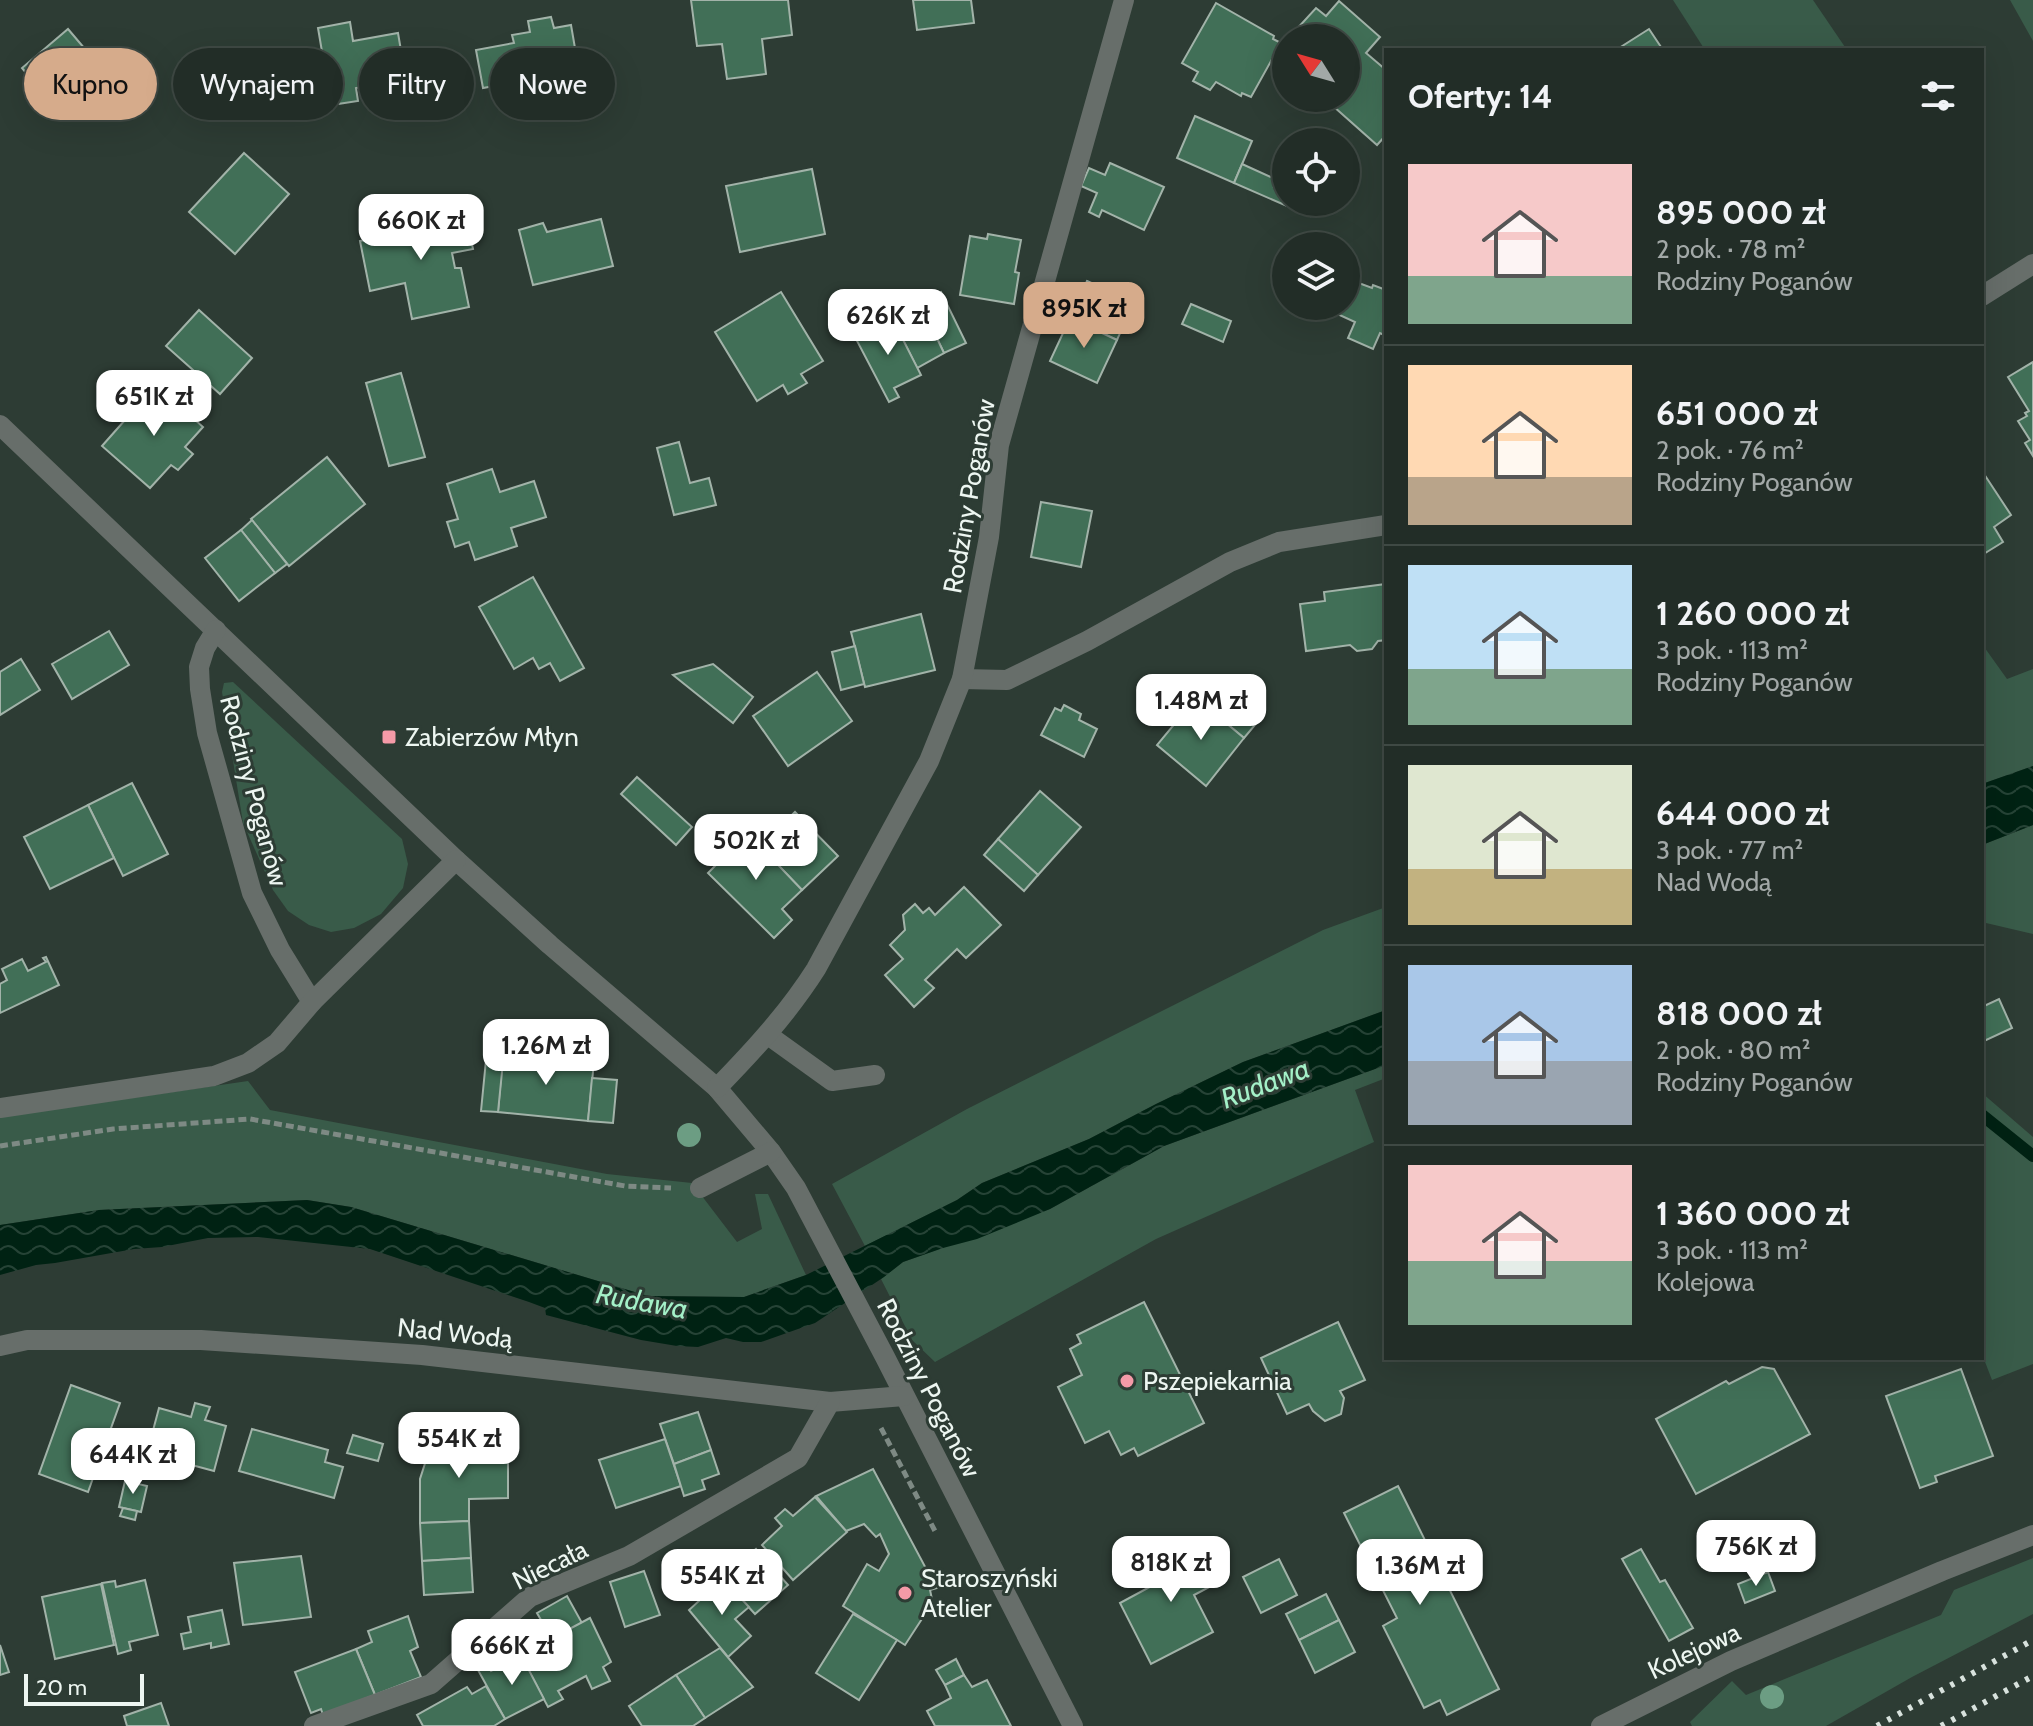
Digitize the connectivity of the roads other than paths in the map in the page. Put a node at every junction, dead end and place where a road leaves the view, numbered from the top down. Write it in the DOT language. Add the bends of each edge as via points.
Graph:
graph roads {
  1 [pos="1124,0"];
  2 [pos="2033,264"];
  3 [pos="1984,295"];
  4 [pos="0,425"];
  5 [pos="1384,525"];
  6 [pos="216,630"];
  7 [pos="962,679"];
  8 [pos="456,860"];
  9 [pos="312,1002"];
  10 [pos="768,1035"];
  11 [pos="875,1075"];
  12 [pos="717,1088"];
  13 [pos="0,1108"];
  14 [pos="771,1152"];
  15 [pos="700,1188"];
  16 [pos="0,1346"];
  17 [pos="904,1396"];
  18 [pos="830,1402"];
  19 [pos="2033,1535"];
  20 [pos="314,1726"];
  21 [pos="1073,1726"];
  22 [pos="1601,1726"];
  1 -- 7 [label="street, Rodziny Poganów" via="999,445 989,537"];
  2 -- 3 [label="street"];
  4 -- 6 [label="street, Rodziny Poganów"];
  5 -- 7 [label="street" via="1279,542 1230,562 1007,680"];
  6 -- 8 [label="street, Rodziny Poganów"];
  6 -- 9 [label="street, Rodziny Poganów" via="199,667 207,733 252,893"];
  7 -- 10 [label="street, Rodziny Poganów" via="929,761 816,969"];
  8 -- 9 [label="street"];
  8 -- 12 [label="street, Rodziny Poganów"];
  9 -- 13 [label="street" via="277,1043 248,1063 214,1076"];
  10 -- 11 [label="street" via="832,1081"];
  10 -- 12 [label="street, Rodziny Poganów"];
  12 -- 14 [label="street, Rodziny Poganów"];
  14 -- 15 [label="street"];
  14 -- 17 [label="street, Rodziny Poganów" via="796,1188"];
  16 -- 18 [label="street, Nad Wodą" via="27,1340 201,1340 375,1351"];
  17 -- 18 [label="street, Nad Wodą"];
  17 -- 21 [label="street, Rodziny Poganów"];
  18 -- 20 [label="street, Niecała" via="798,1458 629,1556 530,1597 431,1684"];
  19 -- 22 [label="street, Kolejowa" via="1731,1661"];
}
